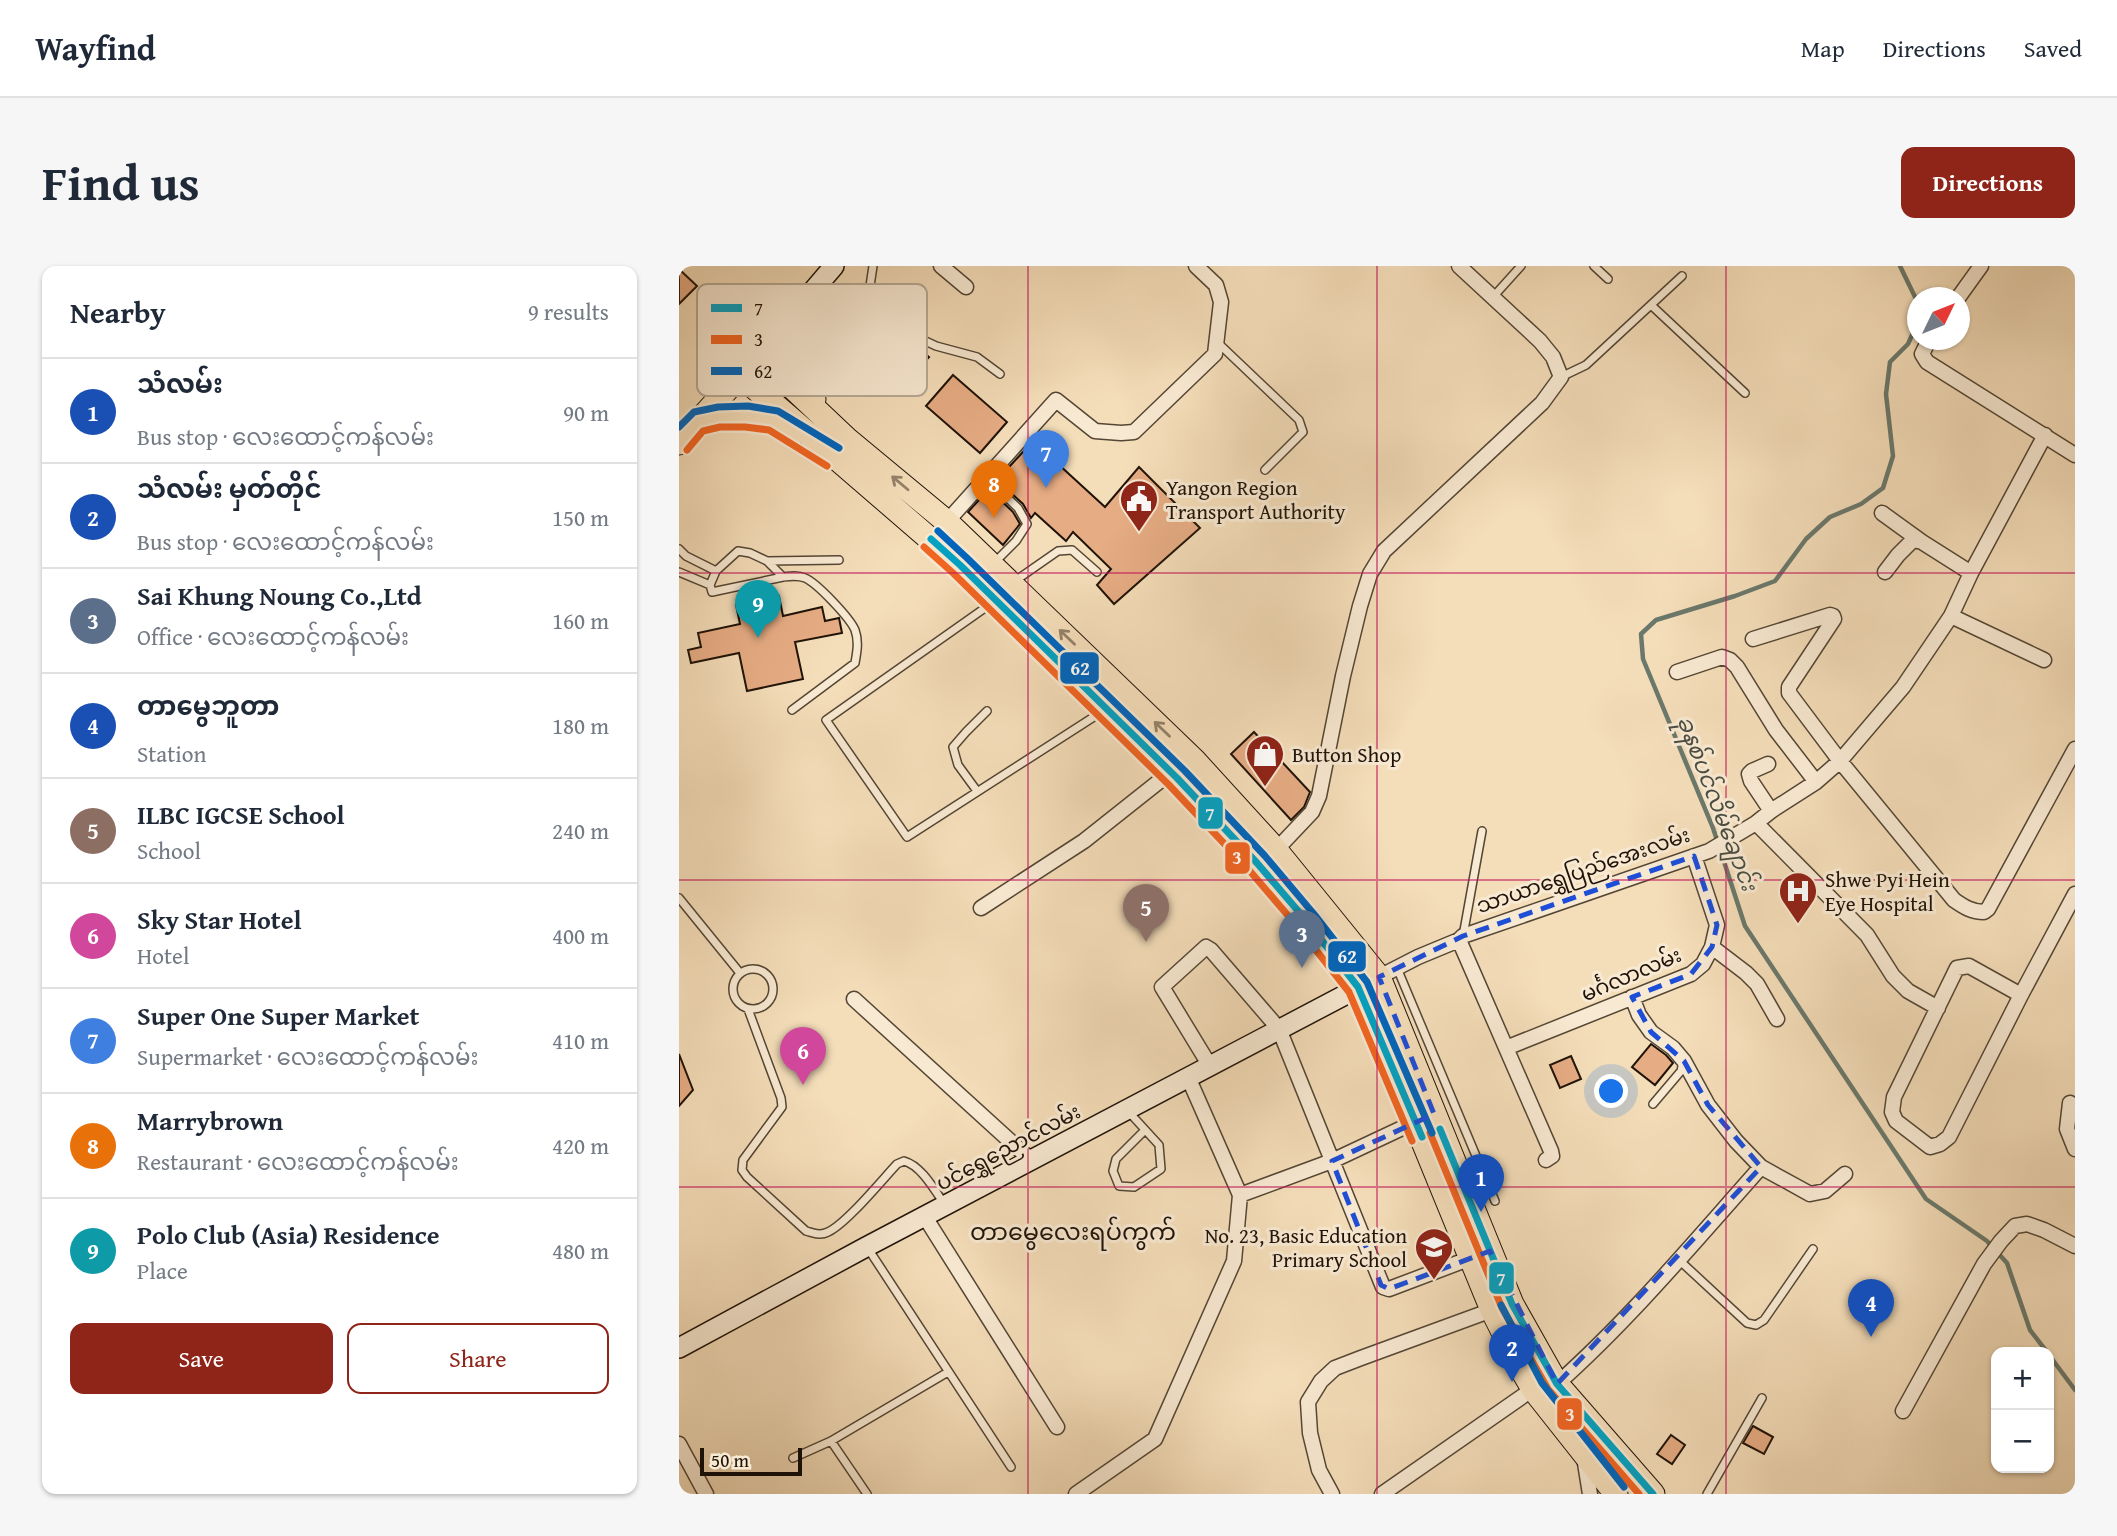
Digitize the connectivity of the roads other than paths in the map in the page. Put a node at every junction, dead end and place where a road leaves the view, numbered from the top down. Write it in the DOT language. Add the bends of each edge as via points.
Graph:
graph roads {
  1 [pos="834,266"];
  2 [pos="873,266"];
  3 [pos="941,266"];
  4 [pos="1196,266"];
  5 [pos="1459,266"];
  6 [pos="1521,266"];
  7 [pos="1594,266"];
  8 [pos="1981,266"];
  9 [pos="1682,276"];
  10 [pos="1608,279"];
  11 [pos="819,284"];
  12 [pos="870,284"];
  13 [pos="966,286"];
  14 [pos="1966,287"];
  15 [pos="1492,297"];
  16 [pos="1651,305"];
  17 [pos="1216,341"];
  18 [pos="927,342"];
  19 [pos="1925,350"];
  20 [pos="1000,374"];
  21 [pos="1561,377"];
  22 [pos="1745,393"];
  23 [pos="721,396"];
  24 [pos="769,396"];
  25 [pos="794,396"];
  26 [pos="811,396"];
  27 [pos="697,422"];
  28 [pos="2045,435"];
  29 [pos="679,443"];
  30 [pos="840,448"];
  31 [pos="2075,455"];
  32 [pos="1265,470"];
  33 [pos="987,478"];
  34 [pos="1882,513"];
  35 [pos="947,522"];
  36 [pos="931,539"];
  37 [pos="1922,542"];
  38 [pos="679,549"];
  39 [pos="967,557"];
  40 [pos="839,559"];
  41 [pos="767,561"];
  42 [pos="716,571"];
  43 [pos="679,572"];
  44 [pos="1097,572"];
  45 [pos="1885,572"];
  46 [pos="1971,573"];
  47 [pos="783,576"];
  48 [pos="710,585"];
  49 [pos="993,585"];
  50 [pos="1951,616"];
  51 [pos="1753,639"];
  52 [pos="2045,660"];
  53 [pos="1677,672"];
  54 [pos="1107,709"];
  55 [pos="792,710"];
  56 [pos="987,711"];
  57 [pos="2075,749"];
  58 [pos="1194,760"];
  59 [pos="1840,761"];
  60 [pos="1768,764"];
  61 [pos="1174,775"];
  62 [pos="1816,782"];
  63 [pos="978,791"];
  64 [pos="1771,811"];
  65 [pos="1756,823"];
  66 [pos="1482,831"];
  67 [pos="1276,850"];
  68 [pos="1694,856"];
  69 [pos="2075,894"];
  70 [pos="679,898"];
  71 [pos="981,908"];
  72 [pos="1461,938"];
  73 [pos="1712,947"];
  74 [pos="740,973"];
  75 [pos="1378,977"];
  76 [pos="2021,995"];
  77 [pos="1632,998"];
  78 [pos="854,999"];
  79 [pos="1938,1008"];
  80 [pos="748,1009"];
  81 [pos="1777,1019"];
  82 [pos="1279,1029"];
  83 [pos="1506,1048"];
  84 [pos="1684,1061"];
  85 [pos="1210,1066"];
  86 [pos="1188,1077"];
  87 [pos="2070,1103"];
  88 [pos="1653,1104"];
  89 [pos="1127,1110"];
  90 [pos="1145,1130"];
  91 [pos="1425,1130"];
  92 [pos="2075,1149"];
  93 [pos="1546,1160"];
  94 [pos="1033,1161"];
  95 [pos="1332,1161"];
  96 [pos="1761,1167"];
  97 [pos="1845,1174"];
  98 [pos="1240,1195"];
  99 [pos="1495,1201"];
  100 [pos="946,1206"];
  101 [pos="925,1217"];
  102 [pos="1468,1223"];
  103 [pos="2075,1245"];
  104 [pos="866,1247"];
  105 [pos="1813,1248"];
  106 [pos="1471,1258"];
  107 [pos="1679,1259"];
  108 [pos="1492,1310"];
  109 [pos="679,1348"];
  110 [pos="948,1371"];
  111 [pos="1557,1384"];
  112 [pos="1533,1389"];
  113 [pos="1762,1398"];
  114 [pos="1903,1411"];
  115 [pos="1057,1427"];
  116 [pos="831,1441"];
  117 [pos="679,1444"];
  118 [pos="1583,1454"];
  119 [pos="793,1458"];
  120 [pos="1011,1467"];
  121 [pos="706,1494"];
  122 [pos="867,1494"];
  123 [pos="1076,1494"];
  124 [pos="1332,1494"];
  125 [pos="1382,1494"];
  126 [pos="1590,1494"];
  127 [pos="1616,1494"];
  128 [pos="1653,1494"];
  129 [pos="1707,1494"];
  1 -- 11 [label="street"];
  2 -- 12 [label="lane"];
  3 -- 13 [label="street"];
  4 -- 17 [label="street" via="1216,285 1221,302"];
  5 -- 15 [label="street"];
  6 -- 15 [label="lane"];
  7 -- 10 [label="lane"];
  8 -- 14 [label="street"];
  9 -- 16 [label="lane"];
  15 -- 21 [label="street" via="1540,341"];
  16 -- 21 [label="lane" via="1586,365"];
  16 -- 22 [label="lane"];
  17 -- 32 [label="lane" via="1299,420 1303,432"];
  17 -- 33 [label="street" via="1215,354 1134,432 1096,432 1057,400"];
  18 -- 20 [label="lane" via="977,357"];
  19 -- 28 [label="street" via="1927,362"];
  21 -- 67 [label="street" via="1542,403 1384,551 1370,574 1319,796 1312,812"];
  23 -- 27 [label="main road"];
  24 -- 30 [label="main road"];
  25 -- 30 [label="main road"];
  26 -- 30 [label="main road"];
  27 -- 29 [label="main road"];
  27 -- 30 [label="main road" via="747,416 773,420"];
  28 -- 31 [label="street"];
  28 -- 46 [label="street, သာယာရွှေပြည်အေးလမ်း"];
  35 -- 30 [label="main road, one-way"];
  30 -- 36 [label="main road"];
  33 -- 35 [label="street"];
  33 -- 49 [label="lane" via="1018,508 1027,524"];
  34 -- 37 [label="street"];
  35 -- 36 [label="street"];
  35 -- 39 [label="main road"];
  36 -- 39 [label="main road"];
  37 -- 45 [label="street" via="1908,545"];
  37 -- 46 [label="street"];
  38 -- 42 [label="lane"];
  39 -- 49 [label="main road"];
  40 -- 41 [label="lane"];
  41 -- 42 [label="lane" via="738,551"];
  41 -- 47 [label="lane"];
  42 -- 48 [label="lane"];
  43 -- 48 [label="lane"];
  44 -- 49 [label="lane" via="1072,550 1058,551"];
  46 -- 50 [label="street, သာယာရွှေပြည်အေးလမ်း"];
  47 -- 48 [label="lane" via="712,592"];
  47 -- 55 [label="lane" via="796,575 815,584 851,622 858,647 855,663"];
  49 -- 54 [label="main road"];
  58 -- 49 [label="main road, one-way"];
  49 -- 63 [label="lane" via="826,720 907,837"];
  50 -- 52 [label="street"];
  50 -- 59 [label="street, သာယာရွှေပြည်အေးလမ်း" via="1903,687"];
  51 -- 59 [label="street" via="1833,616 1789,693"];
  53 -- 62 [label="street" via="1722,657 1730,660"];
  54 -- 61 [label="main road"];
  54 -- 63 [label="lane"];
  56 -- 63 [label="lane" via="953,747 958,765"];
  57 -- 59 [label="street" via="1984,912 1966,909 1954,900"];
  58 -- 61 [label="main road"];
  58 -- 67 [label="main road"];
  59 -- 62 [label="street, သာယာရွှေပြည်အေးလမ်း"];
  60 -- 64 [label="street" via="1749,774"];
  61 -- 71 [label="street"];
  61 -- 75 [label="main road" via="1305,919"];
  62 -- 64 [label="street, သာယာရွှေပြည်အေးလမ်း"];
  64 -- 65 [label="street, သာယာရွှေပြည်အေးလမ်း"];
  65 -- 68 [label="street, သာယာရွှေပြည်အေးလမ်း"];
  65 -- 79 [label="street" via="1867,935 1893,976"];
  66 -- 72 [label="lane"];
  67 -- 75 [label="main road"];
  68 -- 72 [label="street, သာယာရွှေပြည်အေးလမ်း"];
  68 -- 73 [label="street" via="1717,925"];
  69 -- 76 [label="street"];
  70 -- 74 [label="lane"];
  72 -- 75 [label="street, သာယာရွှေပြည်အေးလမ်း"];
  72 -- 83 [label="street"];
  73 -- 77 [label="street, မင်္ဂလာလမ်း" via="1691,974"];
  73 -- 81 [label="street" via="1752,978"];
  74 -- 80 [label="lane" via="733,984 734,997"];
  74 -- 80 [label="lane" via="758,969 772,981 773,994 766,1005"];
  75 -- 82 [label="street, ပင်ရွှေညောင်လမ်း"];
  75 -- 91 [label="main road"];
  75 -- 99 [label="lane"];
  76 -- 79 [label="street" via="1963,966 1957,968"];
  76 -- 79 [label="street" via="1949,1137 1930,1147 1896,1121 1892,1112 1894,1097"];
  77 -- 83 [label="street, မင်္ဂလာလမ်း"];
  77 -- 84 [label="street" via="1651,1032"];
  78 -- 94 [label="street"];
  80 -- 100 [label="lane" via="782,1107 743,1160 747,1177 806,1231 818,1234 841,1223 904,1161 928,1180"];
  82 -- 85 [label="street, ပင်ရွှေညောင်လမ်း"];
  82 -- 85 [label="street" via="1206,947 1162,987"];
  82 -- 95 [label="street"];
  83 -- 93 [label="street" via="1551,1150 1552,1156"];
  84 -- 88 [label="lane"];
  84 -- 96 [label="street" via="1708,1105"];
  85 -- 86 [label="street, ပင်ရွှေညောင်လမ်း"];
  86 -- 89 [label="street, ပင်ရွှေညောင်လမ်း"];
  86 -- 98 [label="street"];
  87 -- 92 [label="street" via="2067,1129"];
  89 -- 90 [label="lane"];
  89 -- 94 [label="street, ပင်ရွှေညောင်လမ်း"];
  90 -- 90 [label="lane" via="1116,1159 1113,1171 1119,1186 1134,1187 1161,1169 1159,1145"];
  91 -- 95 [label="street"];
  91 -- 102 [label="main road"];
  94 -- 100 [label="street, ပင်ရွှေညောင်လမ်း"];
  95 -- 98 [label="street"];
  95 -- 106 [label="street" via="1385,1289"];
  96 -- 97 [label="street" via="1810,1194 1825,1191"];
  96 -- 107 [label="street"];
  98 -- 123 [label="street" via="1234,1261 1155,1439"];
  100 -- 101 [label="street, ပင်ရွှေညောင်လမ်း"];
  101 -- 104 [label="street, ပင်ရွှေညောင်လမ်း"];
  101 -- 115 [label="street"];
  102 -- 106 [label="main road"];
  102 -- 111 [label="main road"];
  103 -- 114 [label="street" via="2027,1224 2015,1226 1984,1264"];
  104 -- 109 [label="street, ပင်ရွှေညောင်လမ်း"];
  104 -- 110 [label="lane"];
  105 -- 107 [label="lane" via="1756,1325 1747,1323"];
  106 -- 108 [label="main road"];
  107 -- 111 [label="street"];
  108 -- 112 [label="main road"];
  108 -- 124 [label="street" via="1361,1357 1335,1368 1321,1381 1308,1402 1310,1433 1319,1470"];
  110 -- 116 [label="lane"];
  110 -- 120 [label="lane"];
  111 -- 128 [label="main road"];
  112 -- 118 [label="main road"];
  112 -- 125 [label="street"];
  113 -- 129 [label="lane"];
  116 -- 119 [label="lane"];
  116 -- 122 [label="lane"];
  117 -- 121 [label="street"];
  118 -- 126 [label="street"];
  118 -- 127 [label="main road"];
}
